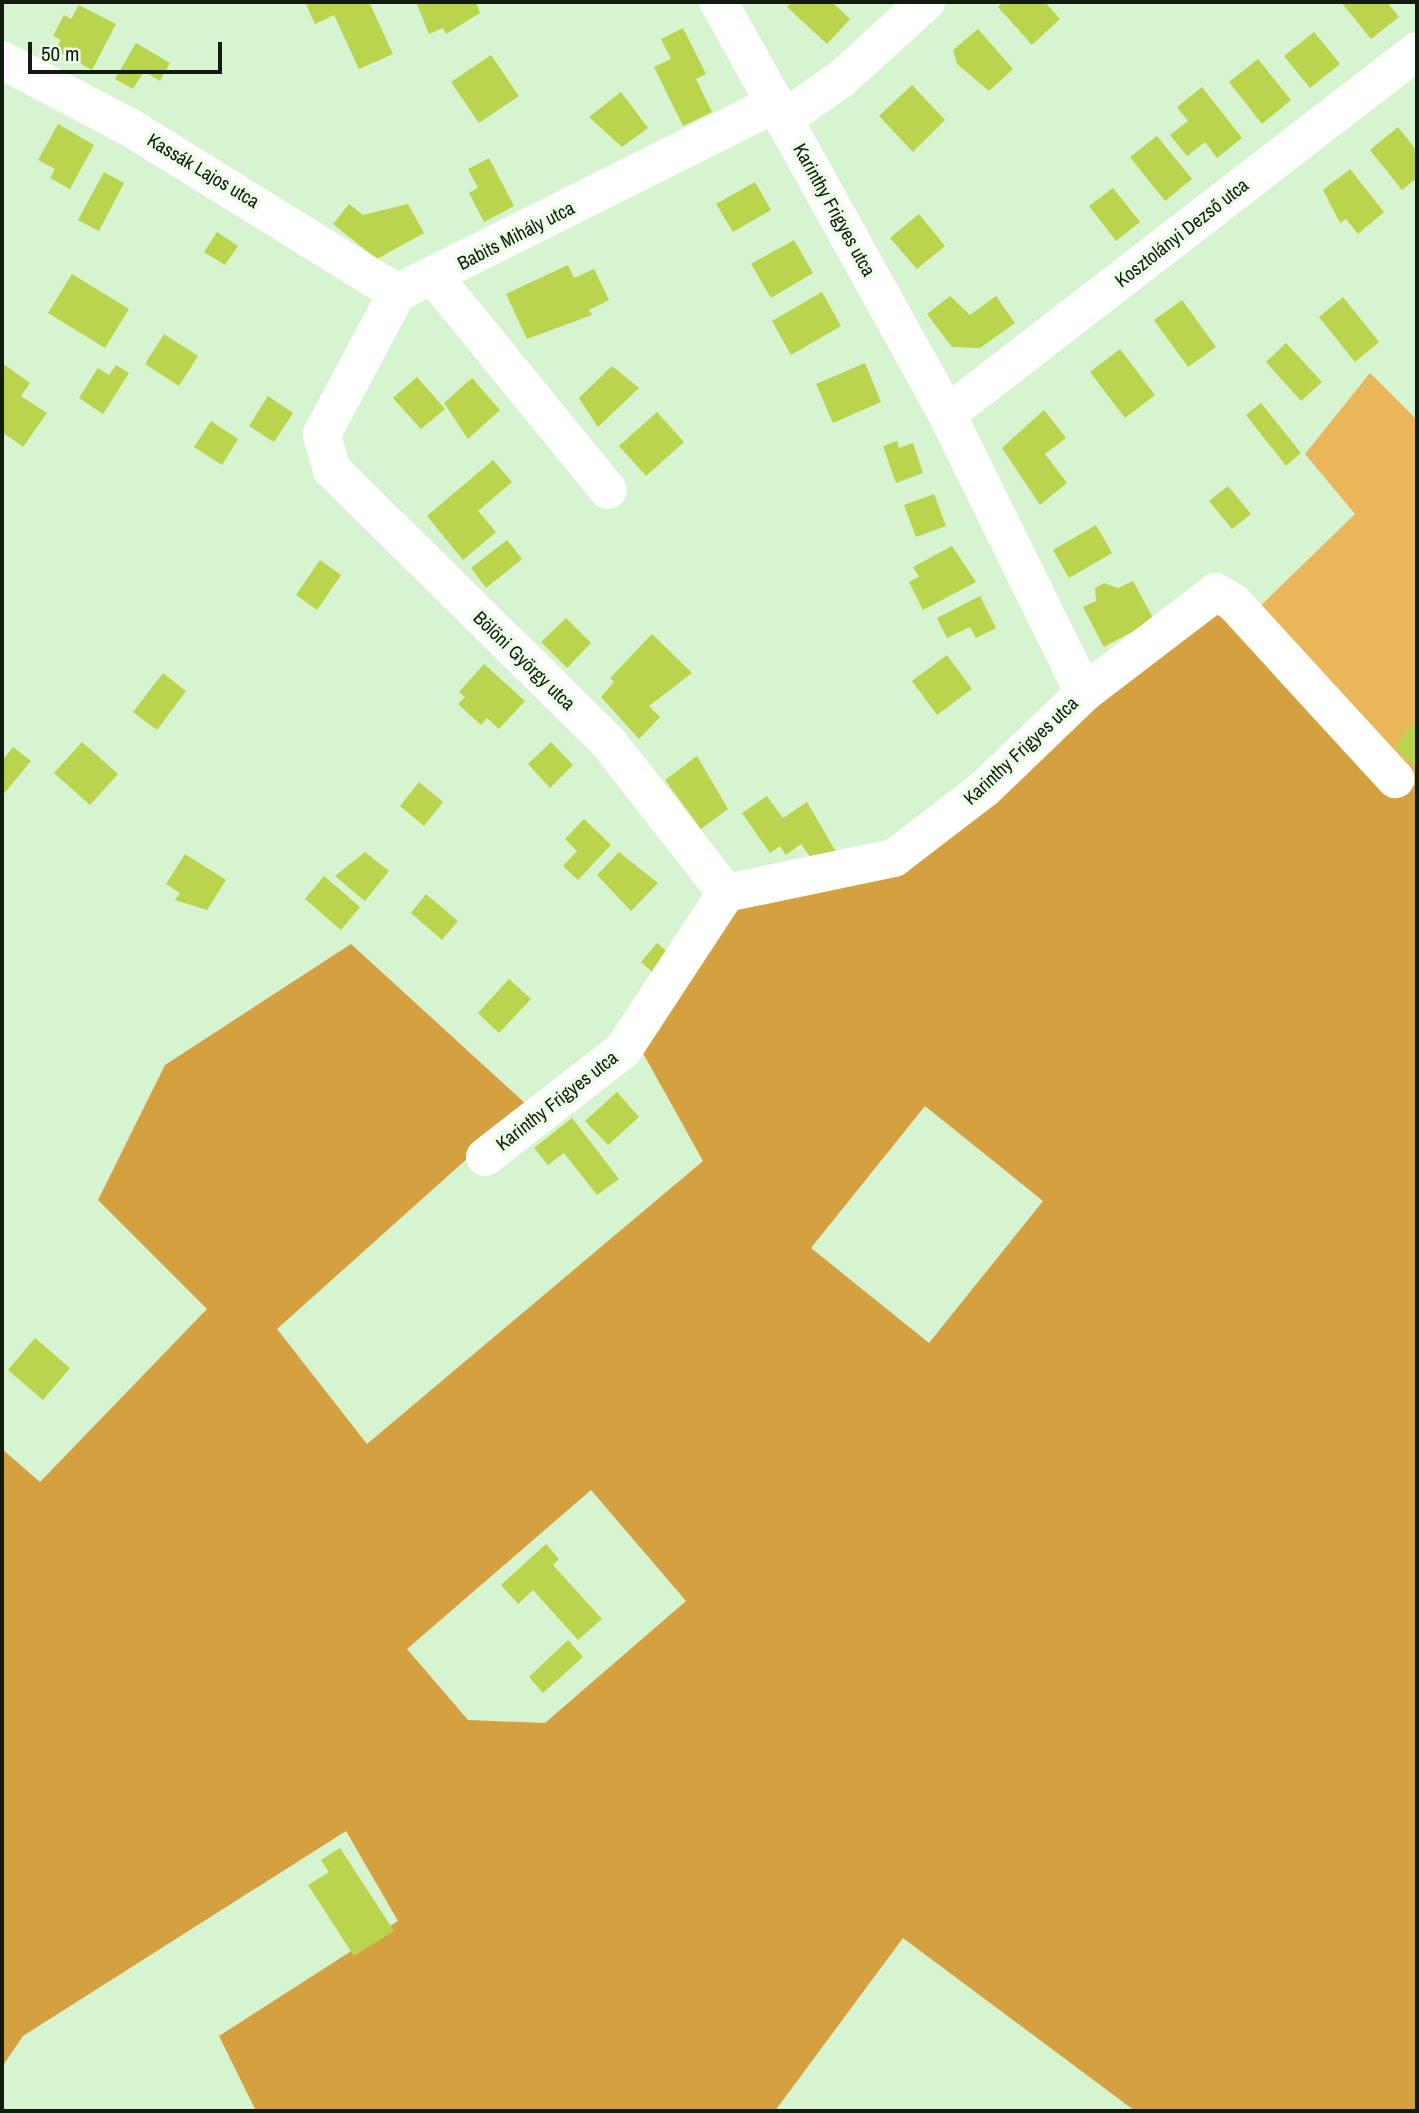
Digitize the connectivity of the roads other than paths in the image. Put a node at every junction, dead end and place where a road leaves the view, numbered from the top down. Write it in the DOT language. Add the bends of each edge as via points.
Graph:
graph roads {
  1 [pos="719,2"];
  2 [pos="926,2"];
  3 [pos="1417,51"];
  4 [pos="2,60"];
  5 [pos="780,111"];
  6 [pos="435,277"];
  7 [pos="397,293"];
  8 [pos="947,414"];
  9 [pos="608,490"];
  10 [pos="1084,693"];
  11 [pos="1395,779"];
  12 [pos="726,893"];
  13 [pos="485,1157"];
  1 -- 5 [label="street, Karinthy Frigyes utca"];
  2 -- 5 [label="street, Babits Mihály utca" via="841,79"];
  3 -- 8 [label="street, Kosztolányi Dezső utca"];
  4 -- 7 [label="street, Kassák Lajos utca" via="131,128"];
  5 -- 6 [label="street, Babits Mihály utca"];
  5 -- 8 [label="street, Karinthy Frigyes utca"];
  6 -- 7 [label="street, Babits Mihály utca"];
  6 -- 9 [label="street"];
  7 -- 12 [label="street, Bölöni György utca" via="322,434 332,470 608,742"];
  8 -- 10 [label="street, Karinthy Frigyes utca"];
  10 -- 11 [label="street" via="1216,592 1234,603"];
  10 -- 12 [label="street, Karinthy Frigyes utca" via="984,789 894,858"];
  12 -- 13 [label="street, Karinthy Frigyes utca" via="623,1050"];
}
